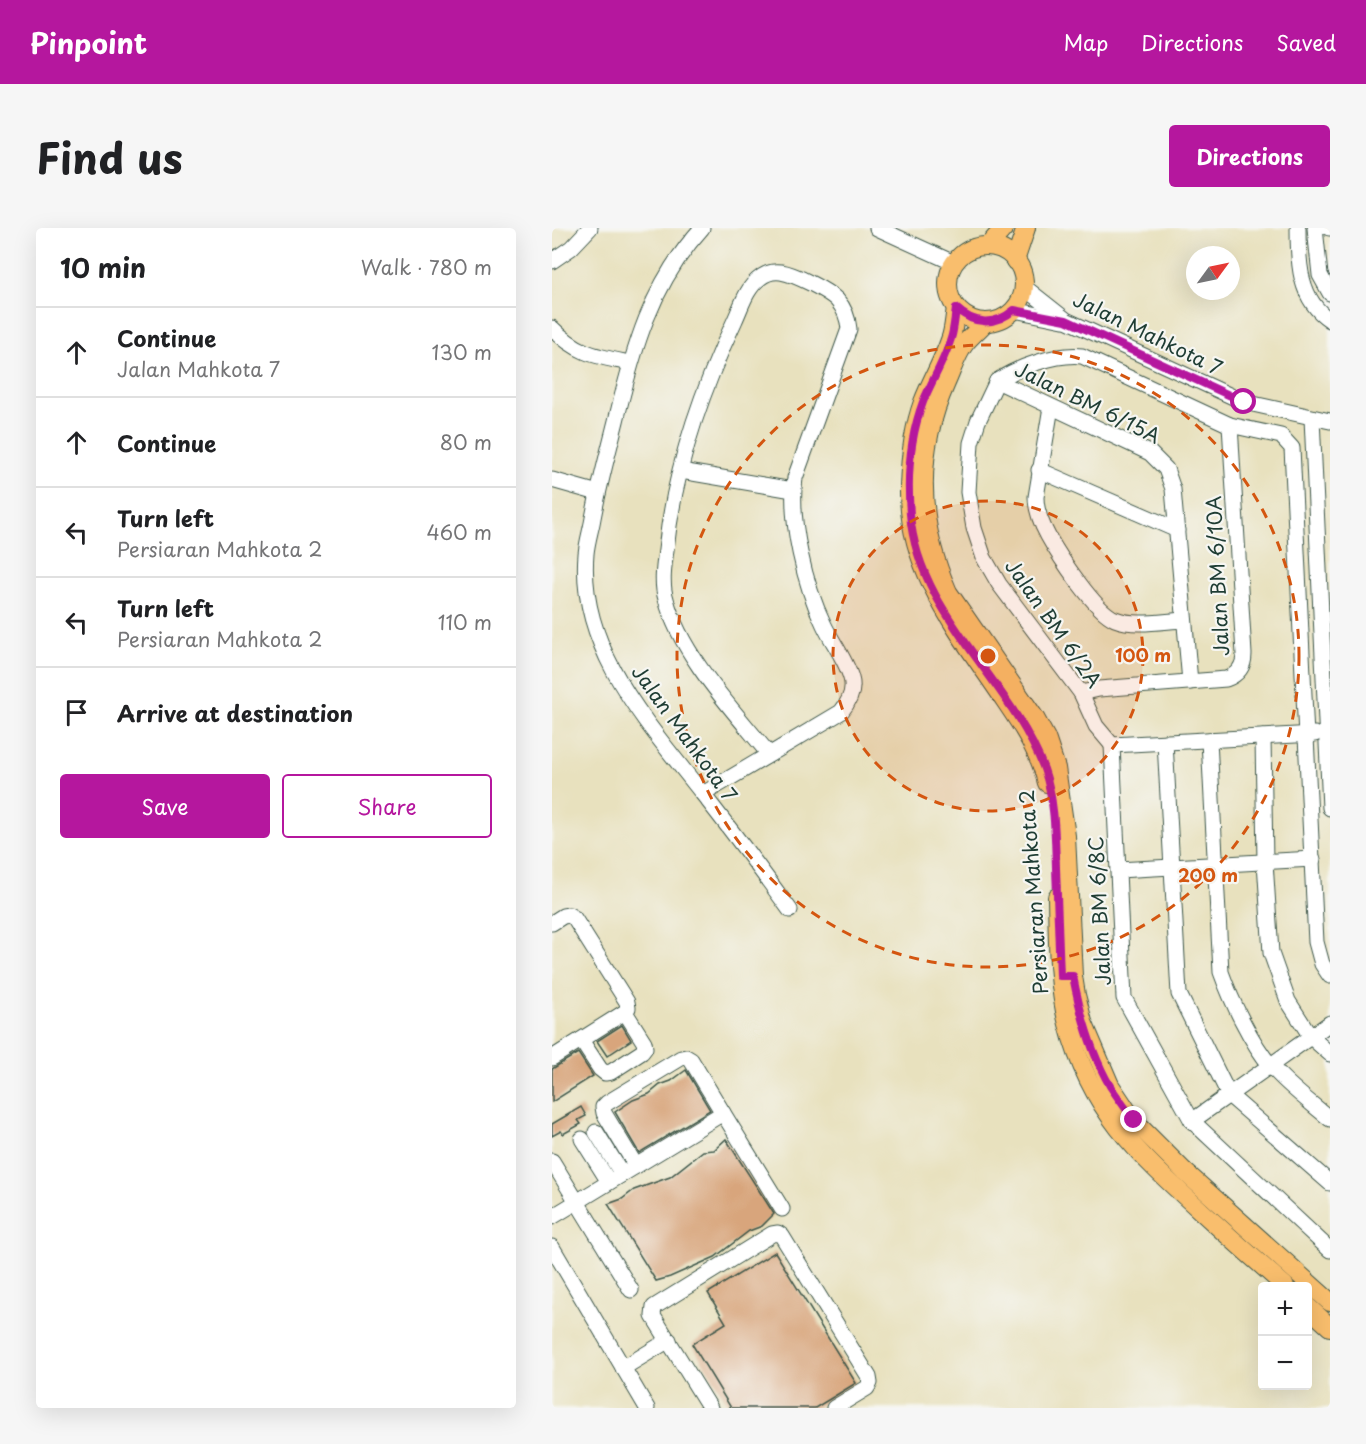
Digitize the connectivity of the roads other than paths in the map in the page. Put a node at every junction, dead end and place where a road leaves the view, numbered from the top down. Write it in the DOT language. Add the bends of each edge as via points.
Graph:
graph roads {
  1 [pos="590,228"];
  2 [pos="702,228"];
  3 [pos="877,228"];
  4 [pos="1004,228"];
  5 [pos="1026,228"];
  6 [pos="1298,228"];
  7 [pos="1316,228"];
  8 [pos="988,246"];
  9 [pos="552,261"];
  10 [pos="1015,261"];
  11 [pos="954,263"];
  12 [pos="1023,286"];
  13 [pos="1330,293"];
  14 [pos="956,308"];
  15 [pos="1014,310"];
  16 [pos="1066,320"];
  17 [pos="1330,320"];
  18 [pos="986,323"];
  19 [pos="552,328"];
  20 [pos="630,363"];
  21 [pos="997,381"];
  22 [pos="1051,407"];
  23 [pos="1312,418"];
  24 [pos="1330,421"];
  25 [pos="1230,425"];
  26 [pos="1039,470"];
  27 [pos="681,471"];
  28 [pos="552,480"];
  29 [pos="793,490"];
  30 [pos="598,493"];
  31 [pos="1177,530"];
  32 [pos="1185,620"];
  33 [pos="1326,638"];
  34 [pos="1190,682"];
  35 [pos="1081,693"];
  36 [pos="1328,733"];
  37 [pos="1305,735"];
  38 [pos="1263,737"];
  39 [pos="1209,740"];
  40 [pos="1165,742"];
  41 [pos="1112,745"];
  42 [pos="768,753"];
  43 [pos="703,794"];
  44 [pos="1330,808"];
  45 [pos="1313,859"];
  46 [pos="1265,862"];
  47 [pos="1216,864"];
  48 [pos="1172,867"];
  49 [pos="1118,870"];
  50 [pos="790,910"];
  51 [pos="552,923"];
  52 [pos="1066,976"];
  53 [pos="1330,976"];
  54 [pos="625,1012"];
  55 [pos="1330,1023"];
  56 [pos="1311,1037"];
  57 [pos="581,1040"];
  58 [pos="1330,1054"];
  59 [pos="552,1058"];
  60 [pos="1270,1066"];
  61 [pos="1229,1095"];
  62 [pos="723,1113"];
  63 [pos="1330,1119"];
  64 [pos="1192,1121"];
  65 [pos="589,1135"];
  66 [pos="552,1161"];
  67 [pos="636,1166"];
  68 [pos="616,1178"];
  69 [pos="1330,1183"];
  70 [pos="577,1202"];
  71 [pos="782,1209"];
  72 [pos="552,1217"];
  73 [pos="552,1247"];
  74 [pos="1330,1250"];
  75 [pos="1279,1282"];
  76 [pos="631,1290"];
  77 [pos="1330,1302"];
  78 [pos="1312,1310"];
  79 [pos="1330,1327"];
  80 [pos="669,1340"];
  81 [pos="623,1368"];
  82 [pos="647,1408"];
  83 [pos="710,1408"];
  84 [pos="834,1408"];
  1 -- 9 [label="street"];
  2 -- 20 [label="street, Jalan Mahkota 7" via="663,280"];
  3 -- 11 [label="street"];
  4 -- 8 [label="main road"];
  5 -- 10 [label="main road"];
  6 -- 17 [label="street" via="1302,281 1310,300"];
  7 -- 13 [label="street" via="1320,275"];
  8 -- 10 [label="main road"];
  8 -- 11 [label="main road" via="969,250"];
  10 -- 12 [label="main road"];
  11 -- 14 [label="main road" via="947,286"];
  12 -- 15 [label="main road"];
  12 -- 16 [label="street, Jalan Mahkota 7"];
  14 -- 18 [label="main road" via="964,316"];
  14 -- 52 [label="main road, Persiaran Mahkota 2" via="951,339 916,427 910,516 924,572 937,599 1021,724 1044,770 1054,823"];
  15 -- 16 [label="street"];
  15 -- 18 [label="main road"];
  16 -- 23 [label="street, Jalan Mahkota 7" via="1244,402"];
  18 -- 52 [label="main road, Persiaran Mahkota 2" via="962,348 931,424 923,487 925,513 930,541 948,591 1035,718 1056,768 1066,836"];
  19 -- 20 [label="street" via="589,355"];
  20 -- 30 [label="street, Jalan Mahkota 7"];
  21 -- 22 [label="street, Jalan BM 6/15A"];
  21 -- 25 [label="street" via="1013,371 1040,363 1082,356"];
  21 -- 35 [label="street, Jalan BM 6/2A" via="971,443 968,492 974,528 984,558 999,584"];
  22 -- 26 [label="street"];
  22 -- 31 [label="street, Jalan BM 6/15A" via="1159,460 1172,483"];
  23 -- 24 [label="street, Jalan Mahkota 7"];
  23 -- 33 [label="street"];
  25 -- 34 [label="street, Jalan BM 6/10A" via="1244,658 1241,668 1229,678"];
  25 -- 37 [label="street" via="1281,436 1292,447"];
  26 -- 31 [label="street"];
  26 -- 32 [label="street" via="1036,501 1047,535 1098,608 1125,622"];
  27 -- 29 [label="street"];
  27 -- 29 [label="street" via="690,432 716,360 750,288 767,274 782,272 829,294 844,310 849,329"];
  27 -- 42 [label="street" via="668,527 665,599 696,664"];
  28 -- 30 [label="street"];
  29 -- 42 [label="street" via="802,564 823,624 851,678 852,693 841,711"];
  30 -- 43 [label="street, Jalan Mahkota 7" via="586,554 591,620 618,679"];
  31 -- 32 [label="street, Jalan BM 6/15A"];
  32 -- 34 [label="street, Jalan BM 6/15A"];
  33 -- 36 [label="street"];
  34 -- 35 [label="street, Jalan BM 6/10A"];
  35 -- 41 [label="street, Jalan BM 6/2A" via="1096,726"];
  36 -- 37 [label="street"];
  36 -- 44 [label="street"];
  37 -- 38 [label="street"];
  37 -- 45 [label="street"];
  38 -- 39 [label="street"];
  38 -- 46 [label="street"];
  39 -- 40 [label="street"];
  39 -- 47 [label="street"];
  40 -- 41 [label="street"];
  40 -- 48 [label="street"];
  41 -- 49 [label="street, Jalan BM 6/8C"];
  42 -- 43 [label="street"];
  43 -- 50 [label="street, Jalan Mahkota 7"];
  45 -- 46 [label="street"];
  45 -- 53 [label="street" via="1316,942"];
  46 -- 47 [label="street"];
  46 -- 56 [label="street" via="1271,953 1288,1002"];
  47 -- 48 [label="street"];
  47 -- 60 [label="street" via="1221,972 1246,1028"];
  48 -- 49 [label="street"];
  48 -- 61 [label="street" via="1179,994"];
  49 -- 64 [label="street, Jalan BM 6/8C" via="1124,998"];
  51 -- 54 [label="street" via="563,916 574,918 627,1002"];
  52 -- 75 [label="main road, Persiaran Mahkota 2" via="1067,1022 1089,1083 1103,1108 1128,1143"];
  52 -- 77 [label="main road, Persiaran Mahkota 2" via="1110,1085 1134,1120 1185,1172"];
  54 -- 57 [label="street"];
  54 -- 57 [label="street" via="645,1048 611,1072 600,1069"];
  55 -- 56 [label="street"];
  56 -- 58 [label="street"];
  56 -- 60 [label="street"];
  57 -- 59 [label="street"];
  60 -- 61 [label="street"];
  60 -- 63 [label="street"];
  61 -- 64 [label="street"];
  61 -- 69 [label="street"];
  62 -- 67 [label="street"];
  62 -- 67 [label="street" via="686,1057 616,1097 603,1110"];
  62 -- 71 [label="street"];
  64 -- 74 [label="street, Jalan BM 6/8C"];
  65 -- 68 [label="street"];
  66 -- 70 [label="street"];
  67 -- 68 [label="street"];
  68 -- 70 [label="street"];
  70 -- 72 [label="street"];
  70 -- 76 [label="street"];
  73 -- 81 [label="street"];
  78 -- 79 [label="main road"];
  80 -- 81 [label="street"];
  80 -- 83 [label="street"];
  80 -- 84 [label="street" via="653,1316 654,1307 778,1233 869,1377 867,1388"];
  81 -- 82 [label="street"];
}
